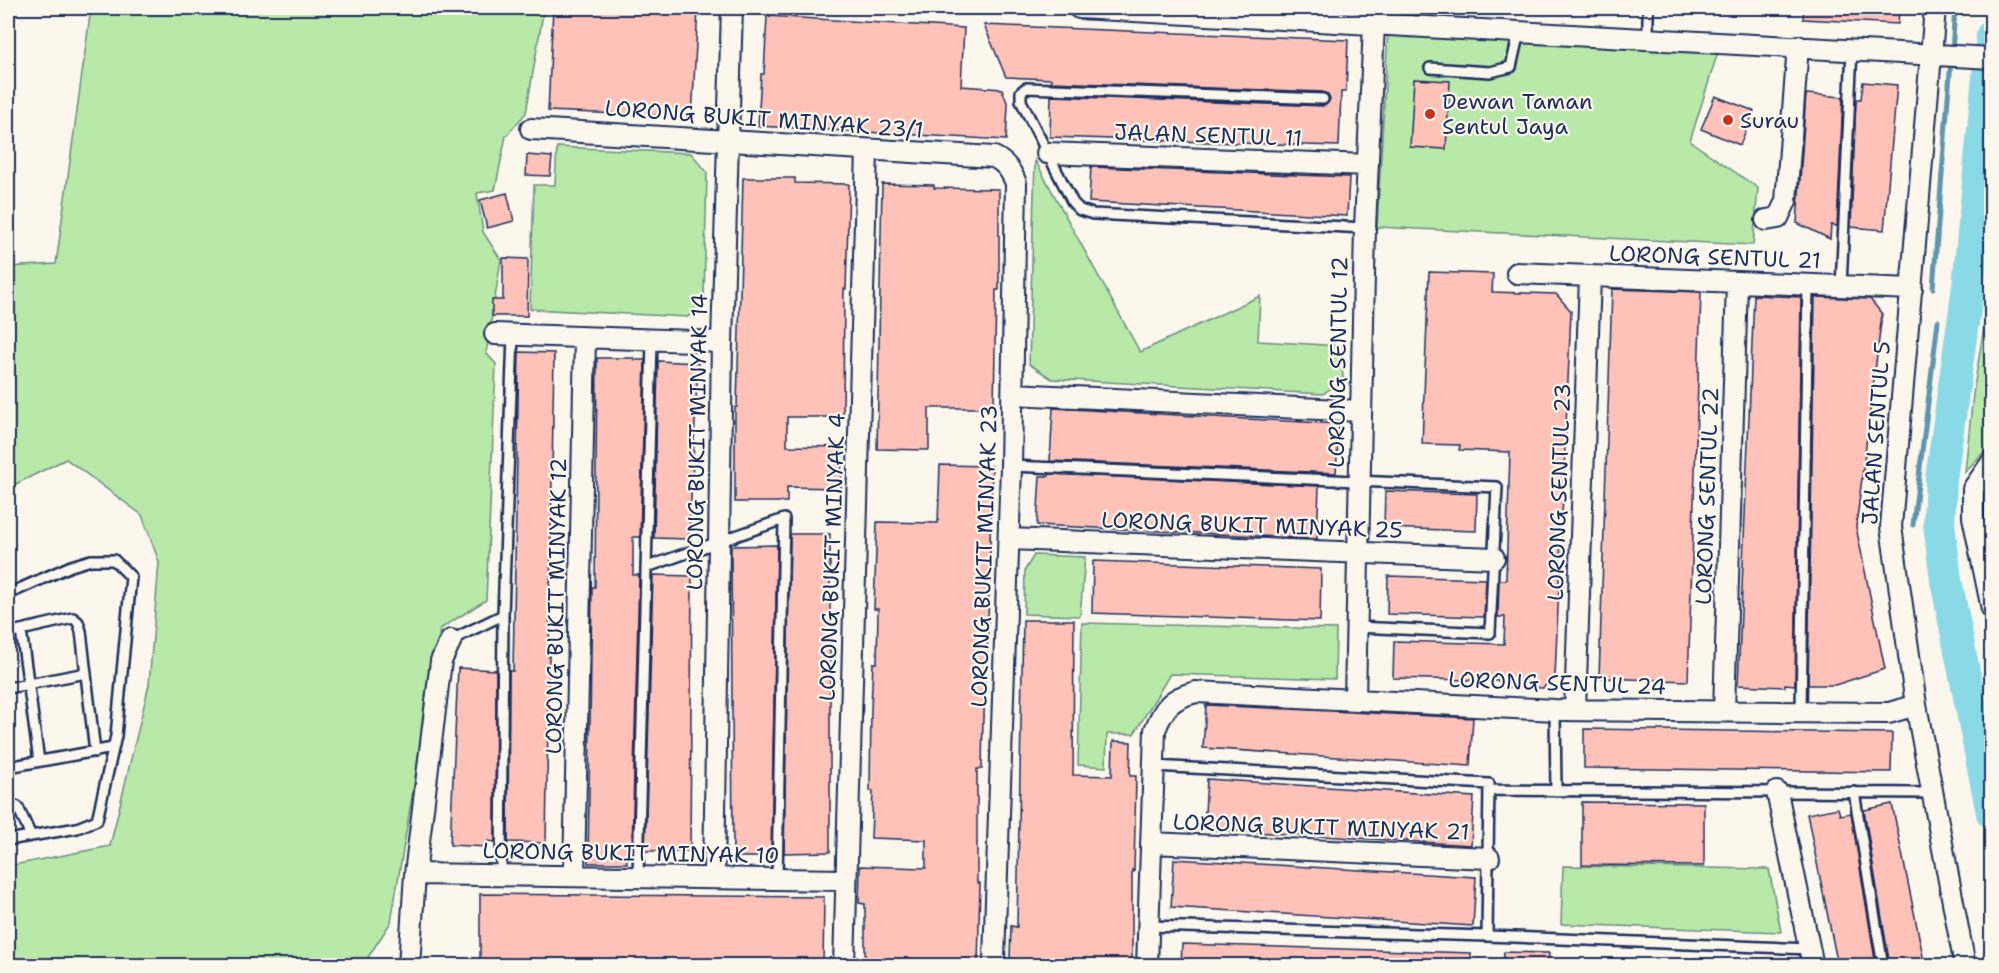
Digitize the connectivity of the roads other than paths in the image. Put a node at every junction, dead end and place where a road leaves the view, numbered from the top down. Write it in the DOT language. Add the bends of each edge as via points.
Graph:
graph roads {
  1 [pos="732,8"];
  2 [pos="1079,8"];
  3 [pos="1648,8"];
  4 [pos="1935,8"];
  5 [pos="1131,9"];
  6 [pos="1206,11"];
  7 [pos="1374,24"];
  8 [pos="1519,32"];
  9 [pos="1648,39"];
  10 [pos="1798,46"];
  11 [pos="1852,49"];
  12 [pos="1937,54"];
  13 [pos="1992,58"];
  14 [pos="1430,68"];
  15 [pos="1323,99"];
  16 [pos="531,129"];
  17 [pos="728,141"];
  18 [pos="867,150"];
  19 [pos="1047,153"];
  20 [pos="994,157"];
  21 [pos="1368,165"];
  22 [pos="1766,220"];
  23 [pos="1365,228"];
  24 [pos="1517,273"];
  25 [pos="1590,276"];
  26 [pos="1737,282"];
  27 [pos="1808,285"];
  28 [pos="1841,286"];
  29 [pos="1912,289"];
  30 [pos="504,335"];
  31 [pos="585,338"];
  32 [pos="652,340"];
  33 [pos="722,342"];
  34 [pos="1013,394"];
  35 [pos="1361,411"];
  36 [pos="1992,462"];
  37 [pos="1011,466"];
  38 [pos="1359,481"];
  39 [pos="1009,539"];
  40 [pos="719,541"];
  41 [pos="1358,553"];
  42 [pos="1494,558"];
  43 [pos="647,567"];
  44 [pos="8,594"];
  45 [pos="1992,609"];
  46 [pos="503,615"];
  47 [pos="1356,627"];
  48 [pos="21,630"];
  49 [pos="8,633"];
  50 [pos="451,640"];
  51 [pos="86,674"];
  52 [pos="28,684"];
  53 [pos="8,688"];
  54 [pos="1355,700"];
  55 [pos="1916,705"];
  56 [pos="1555,710"];
  57 [pos="1575,710"];
  58 [pos="1724,711"];
  59 [pos="1801,712"];
  60 [pos="113,748"];
  61 [pos="95,752"];
  62 [pos="39,761"];
  63 [pos="1154,766"];
  64 [pos="8,767"];
  65 [pos="1489,790"];
  66 [pos="1556,790"];
  67 [pos="1776,792"];
  68 [pos="1854,792"];
  69 [pos="1933,793"];
  70 [pos="8,803"];
  71 [pos="31,836"];
  72 [pos="8,840"];
  73 [pos="1151,843"];
  74 [pos="1489,858"];
  75 [pos="414,874"];
  76 [pos="501,875"];
  77 [pos="574,876"];
  78 [pos="638,877"];
  79 [pos="714,878"];
  80 [pos="777,879"];
  81 [pos="846,880"];
  82 [pos="1148,926"];
  83 [pos="1487,936"];
  84 [pos="1812,957"];
  85 [pos="409,966"];
  86 [pos="844,966"];
  87 [pos="996,966"];
  88 [pos="1147,966"];
  89 [pos="1883,966"];
  90 [pos="1965,966"];
  1 -- 17 [label="street, LORONG BUKIT MINYAK 14"];
  2 -- 5 [label="street"];
  3 -- 9 [label="lane"];
  4 -- 12 [label="street, JALAN SENTUL 5"];
  5 -- 6 [label="street"];
  6 -- 7 [label="street"];
  7 -- 8 [label="street"];
  7 -- 21 [label="street, LORONG SENTUL 12"];
  8 -- 9 [label="street"];
  8 -- 14 [label="lane" via="1511,67 1490,72"];
  9 -- 10 [label="street"];
  10 -- 11 [label="street"];
  10 -- 22 [label="street" via="1786,201 1779,218"];
  11 -- 12 [label="street"];
  11 -- 28 [label="lane"];
  12 -- 13 [label="street"];
  12 -- 29 [label="street, JALAN SENTUL 5"];
  15 -- 19 [label="lane" via="1026,88 1021,92 1021,101"];
  16 -- 17 [label="street, LORONG BUKIT MINYAK 23/1"];
  17 -- 18 [label="street, LORONG BUKIT MINYAK 23/1"];
  17 -- 33 [label="street, LORONG BUKIT MINYAK 14"];
  18 -- 20 [label="street, LORONG BUKIT MINYAK 23/1"];
  18 -- 81 [label="street, LORONG BUKIT MINYAK 4"];
  19 -- 21 [label="street, JALAN SENTUL 11"];
  19 -- 23 [label="lane" via="1073,203 1093,214"];
  20 -- 34 [label="street, LORONG BUKIT MINYAK 23" via="1011,171 1016,183"];
  21 -- 23 [label="street, LORONG SENTUL 12"];
  23 -- 35 [label="street, LORONG SENTUL 12"];
  24 -- 25 [label="street, LORONG SENTUL 21"];
  25 -- 26 [label="street, LORONG SENTUL 21"];
  25 -- 57 [label="street, LORONG SENTUL 23"];
  26 -- 27 [label="street, LORONG SENTUL 21"];
  26 -- 58 [label="street, LORONG SENTUL 22"];
  27 -- 28 [label="street, LORONG SENTUL 21"];
  27 -- 59 [label="lane"];
  28 -- 29 [label="street, LORONG SENTUL 21"];
  29 -- 55 [label="street, JALAN SENTUL 5" via="1891,527"];
  30 -- 31 [label="street"];
  30 -- 46 [label="lane"];
  31 -- 32 [label="street"];
  31 -- 77 [label="street, LORONG BUKIT MINYAK 12"];
  32 -- 33 [label="street"];
  32 -- 43 [label="lane"];
  33 -- 40 [label="street, LORONG BUKIT MINYAK 14"];
  34 -- 35 [label="street"];
  34 -- 37 [label="street, LORONG BUKIT MINYAK 23"];
  35 -- 38 [label="street, LORONG SENTUL 12"];
  36 -- 45 [label="street" via="1972,489 1973,518"];
  37 -- 38 [label="lane"];
  37 -- 39 [label="street, LORONG BUKIT MINYAK 23"];
  38 -- 41 [label="street, LORONG SENTUL 12"];
  38 -- 42 [label="lane" via="1497,487"];
  39 -- 41 [label="street, LORONG BUKIT MINYAK 25"];
  39 -- 87 [label="street, LORONG BUKIT MINYAK 23"];
  40 -- 43 [label="lane"];
  40 -- 79 [label="street, LORONG BUKIT MINYAK 14"];
  40 -- 80 [label="lane" via="784,519"];
  41 -- 42 [label="street, LORONG BUKIT MINYAK 25"];
  41 -- 47 [label="street, LORONG SENTUL 12"];
  42 -- 47 [label="lane" via="1491,633"];
  43 -- 78 [label="lane"];
  44 -- 60 [label="lane" via="91,560 114,560 131,577"];
  46 -- 50 [label="lane"];
  46 -- 76 [label="lane"];
  47 -- 54 [label="street, LORONG SENTUL 12"];
  48 -- 49 [label="lane"];
  48 -- 51 [label="lane" via="73,618 81,630"];
  48 -- 52 [label="lane"];
  50 -- 75 [label="street" via="441,662"];
  51 -- 52 [label="lane"];
  51 -- 61 [label="lane"];
  52 -- 53 [label="lane"];
  52 -- 62 [label="lane"];
  54 -- 56 [label="street, LORONG SENTUL 24"];
  54 -- 63 [label="street, LORONG SENTUL 24" via="1196,692 1178,696 1162,712 1155,730"];
  55 -- 59 [label="street, LORONG SENTUL 24" via="1889,713"];
  55 -- 69 [label="street, JALAN SENTUL 5"];
  56 -- 57 [label="street, LORONG SENTUL 24"];
  56 -- 66 [label="lane"];
  57 -- 58 [label="street, LORONG SENTUL 24"];
  58 -- 59 [label="street, LORONG SENTUL 24"];
  60 -- 61 [label="lane"];
  60 -- 71 [label="lane" via="97,820 77,828"];
  61 -- 62 [label="lane"];
  62 -- 64 [label="lane"];
  63 -- 65 [label="lane" via="1489,784"];
  63 -- 73 [label="street"];
  65 -- 66 [label="lane"];
  65 -- 74 [label="lane"];
  66 -- 67 [label="lane"];
  67 -- 68 [label="lane"];
  67 -- 84 [label="street"];
  68 -- 69 [label="lane"];
  68 -- 89 [label="lane"];
  69 -- 90 [label="street, JALAN SENTUL 5"];
  70 -- 71 [label="lane" via="18,807"];
  71 -- 72 [label="lane"];
  73 -- 74 [label="street, LORONG BUKIT MINYAK 21"];
  73 -- 82 [label="street"];
  74 -- 83 [label="lane"];
  75 -- 76 [label="street, LORONG BUKIT MINYAK 10"];
  75 -- 85 [label="street"];
  76 -- 77 [label="street, LORONG BUKIT MINYAK 10"];
  77 -- 78 [label="street, LORONG BUKIT MINYAK 10"];
  78 -- 79 [label="street, LORONG BUKIT MINYAK 10"];
  79 -- 80 [label="street, LORONG BUKIT MINYAK 10"];
  80 -- 81 [label="street, LORONG BUKIT MINYAK 10"];
  81 -- 86 [label="street, LORONG BUKIT MINYAK 4"];
  82 -- 83 [label="lane"];
  82 -- 88 [label="street"];
  83 -- 84 [label="lane"];
}
